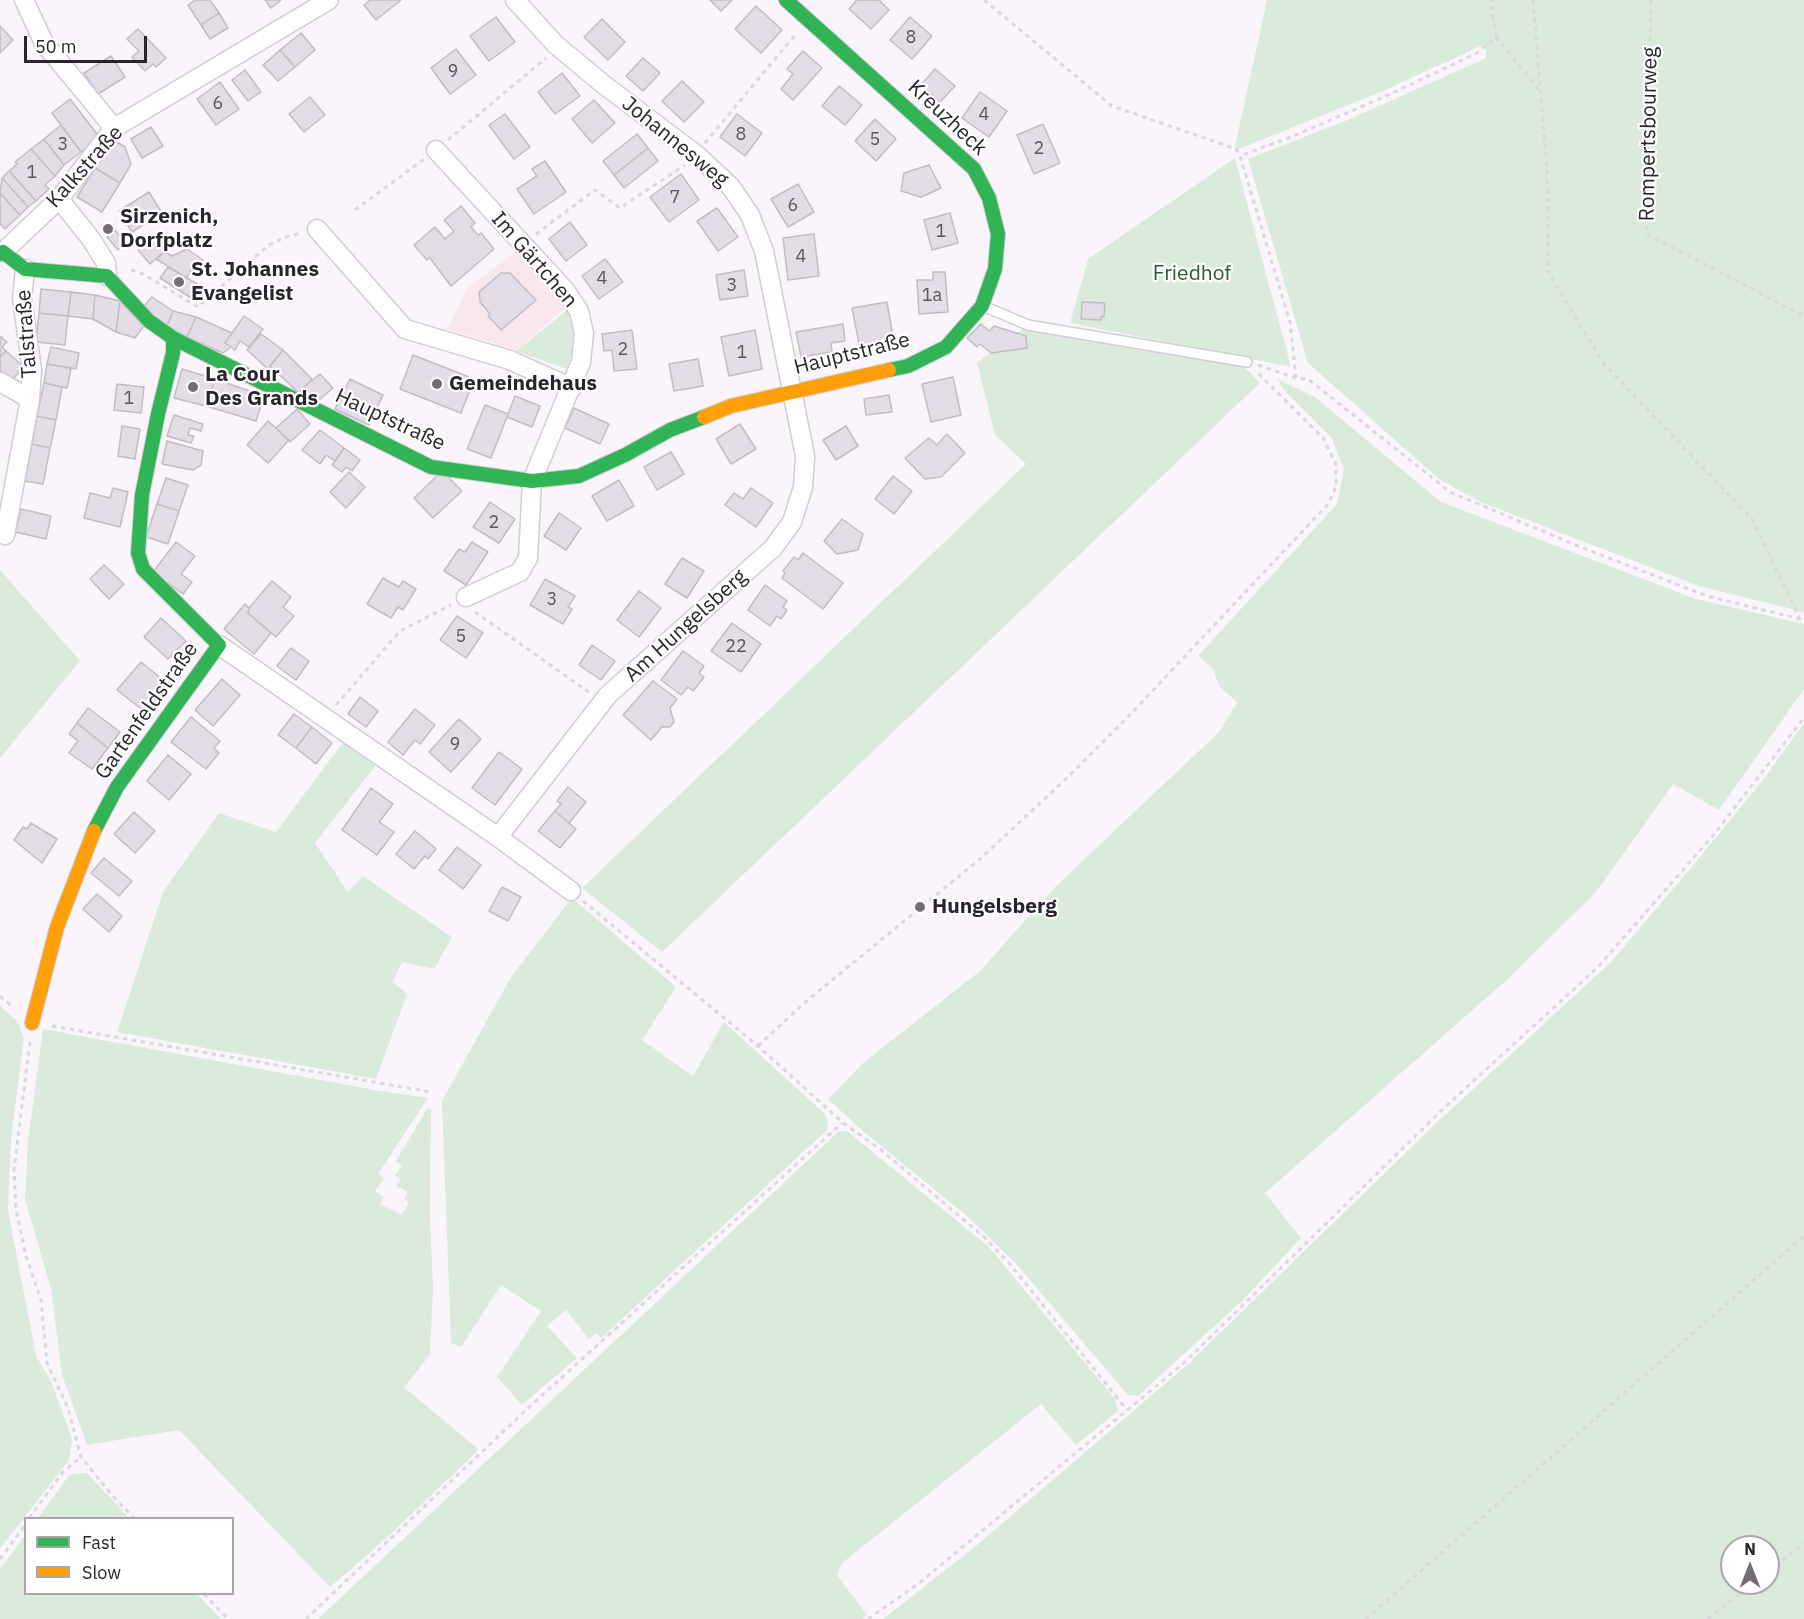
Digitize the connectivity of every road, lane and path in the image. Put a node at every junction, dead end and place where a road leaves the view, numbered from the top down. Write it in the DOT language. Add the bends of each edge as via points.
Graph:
graph roads {
  1 [pos="24,0"];
  2 [pos="329,0"];
  3 [pos="515,0"];
  4 [pos="786,0"];
  5 [pos="984,0"];
  6 [pos="1491,0"];
  7 [pos="1533,0"];
  8 [pos="1651,0"];
  9 [pos="808,20"];
  10 [pos="1496,37"];
  11 [pos="556,45"];
  12 [pos="1540,91"];
  13 [pos="114,128"];
  14 [pos="436,150"];
  15 [pos="697,155"];
  16 [pos="1240,156"];
  17 [pos="59,200"];
  18 [pos="355,210"];
  19 [pos="317,230"];
  20 [pos="522,244"];
  21 [pos="1,253"];
  22 [pos="127,268"];
  23 [pos="25,269"];
  24 [pos="107,276"];
  25 [pos="982,306"];
  26 [pos="1804,316"];
  27 [pos="173,338"];
  28 [pos="1247,362"];
  29 [pos="1296,378"];
  30 [pos="0,382"];
  31 [pos="572,388"];
  32 [pos="792,390"];
  33 [pos="30,399"];
  34 [pos="532,482"];
  35 [pos="5,535"];
  36 [pos="465,602"];
  37 [pos="1802,619"];
  38 [pos="219,645"];
  39 [pos="603,702"];
  40 [pos="325,717"];
  41 [pos="1804,718"];
  42 [pos="498,837"];
  43 [pos="571,891"];
  44 [pos="33,1023"];
  45 [pos="758,1046"];
  46 [pos="431,1092"];
  47 [pos="842,1122"];
  48 [pos="1804,1236"];
  49 [pos="1127,1410"];
  50 [pos="81,1457"];
  51 [pos="30,1517"];
  52 [pos="133,1517"];
  53 [pos="24,1527"];
  54 [pos="1804,1543"];
  55 [pos="0,1559"];
  56 [pos="1780,1562"];
  57 [pos="206,1595"];
  58 [pos="1738,1595"];
  59 [pos="228,1619"];
  60 [pos="306,1619"];
  61 [pos="868,1619"];
  62 [pos="1366,1619"];
  63 [pos="1708,1619"];
  1 -- 13 [label="street" via="44,43"];
  2 -- 13 [label="street, Kalkstraße"];
  3 -- 11 [label="street, Johannesweg"];
  4 -- 9 [label="street, Kreuzheck"];
  5 -- 16 [label="path" via="1112,106 1222,144 1237,150"];
  6 -- 10 [label="path"];
  7 -- 12 [label="path"];
  8 -- 26 [label="path, Rompertsbourweg" via="1647,234"];
  9 -- 15 [label="path"];
  9 -- 25 [label="street, Kreuzheck" via="974,169 989,198 998,234 995,269"];
  10 -- 12 [label="path"];
  10 -- 16 [label="path" via="1477,52 1384,97"];
  11 -- 14 [label="path"];
  11 -- 15 [label="street, Johannesweg"];
  12 -- 37 [label="path" via="1548,272 1604,364 1752,519"];
  13 -- 17 [label="street, Kalkstraße"];
  14 -- 18 [label="path"];
  14 -- 20 [label="street, Im Gärtchen"];
  15 -- 20 [label="path" via="620,208 595,190"];
  15 -- 32 [label="street, Johannesweg" via="731,187 750,215 764,251"];
  16 -- 29 [label="path" via="1290,322"];
  17 -- 21 [label="street, Kalkstraße"];
  17 -- 24 [label="street" via="91,239 106,263"];
  19 -- 22 [label="path" via="269,245 198,307"];
  19 -- 31 [label="street" via="405,329 510,360"];
  20 -- 31 [label="street, Im Gärtchen" via="579,311 584,333 581,362"];
  21 -- 23 [label="street"];
  23 -- 24 [label="street"];
  23 -- 33 [label="street, Talstraße" via="22,298 32,370"];
  24 -- 27 [label="street, Hauptstraße" via="149,321"];
  25 -- 28 [label="lane" via="1028,325"];
  25 -- 32 [label="street, Hauptstraße" via="946,347 908,366"];
  27 -- 34 [label="street, Hauptstraße" via="431,467"];
  27 -- 38 [label="street, Gartenfeldstraße" via="142,495 138,553 143,569 154,582"];
  28 -- 29 [label="path"];
  28 -- 45 [label="path" via="1323,438 1336,464 1336,486 1329,503 1068,777 980,859 809,999"];
  29 -- 37 [label="path" via="1308,379 1450,492 1707,596"];
  30 -- 33 [label="street, Talstraße"];
  31 -- 34 [label="street, Im Gärtchen"];
  32 -- 34 [label="street, Hauptstraße" via="731,405 670,430 579,477"];
  32 -- 39 [label="street, Am Hungelsberg" via="805,456 803,487 792,522 773,548"];
  33 -- 35 [label="street, Talstraße"];
  34 -- 36 [label="street" via="528,558 520,572"];
  36 -- 39 [label="path"];
  36 -- 40 [label="path" via="400,631"];
  38 -- 40 [label="street"];
  38 -- 44 [label="street, Gartenfeldstraße" via="117,787 97,824 57,927"];
  39 -- 42 [label="street, Am Hungelsberg"];
  40 -- 42 [label="street"];
  41 -- 49 [label="path" via="1711,838 1596,969 1445,1107 1184,1363"];
  42 -- 43 [label="street"];
  43 -- 45 [label="path"];
  44 -- 46 [label="path"];
  44 -- 50 [label="path" via="14,1169 16,1210 41,1300 47,1364 68,1408"];
  45 -- 47 [label="path"];
  47 -- 49 [label="path" via="983,1236"];
  47 -- 60 [label="path" via="526,1410"];
  48 -- 62 [label="path"];
  49 -- 61 [label="path" via="918,1584"];
  50 -- 51 [label="path" via="63,1472"];
  50 -- 52 [label="path"];
  53 -- 55 [label="path"];
  54 -- 56 [label="path"];
  57 -- 59 [label="path"];
  58 -- 63 [label="path"];
}
